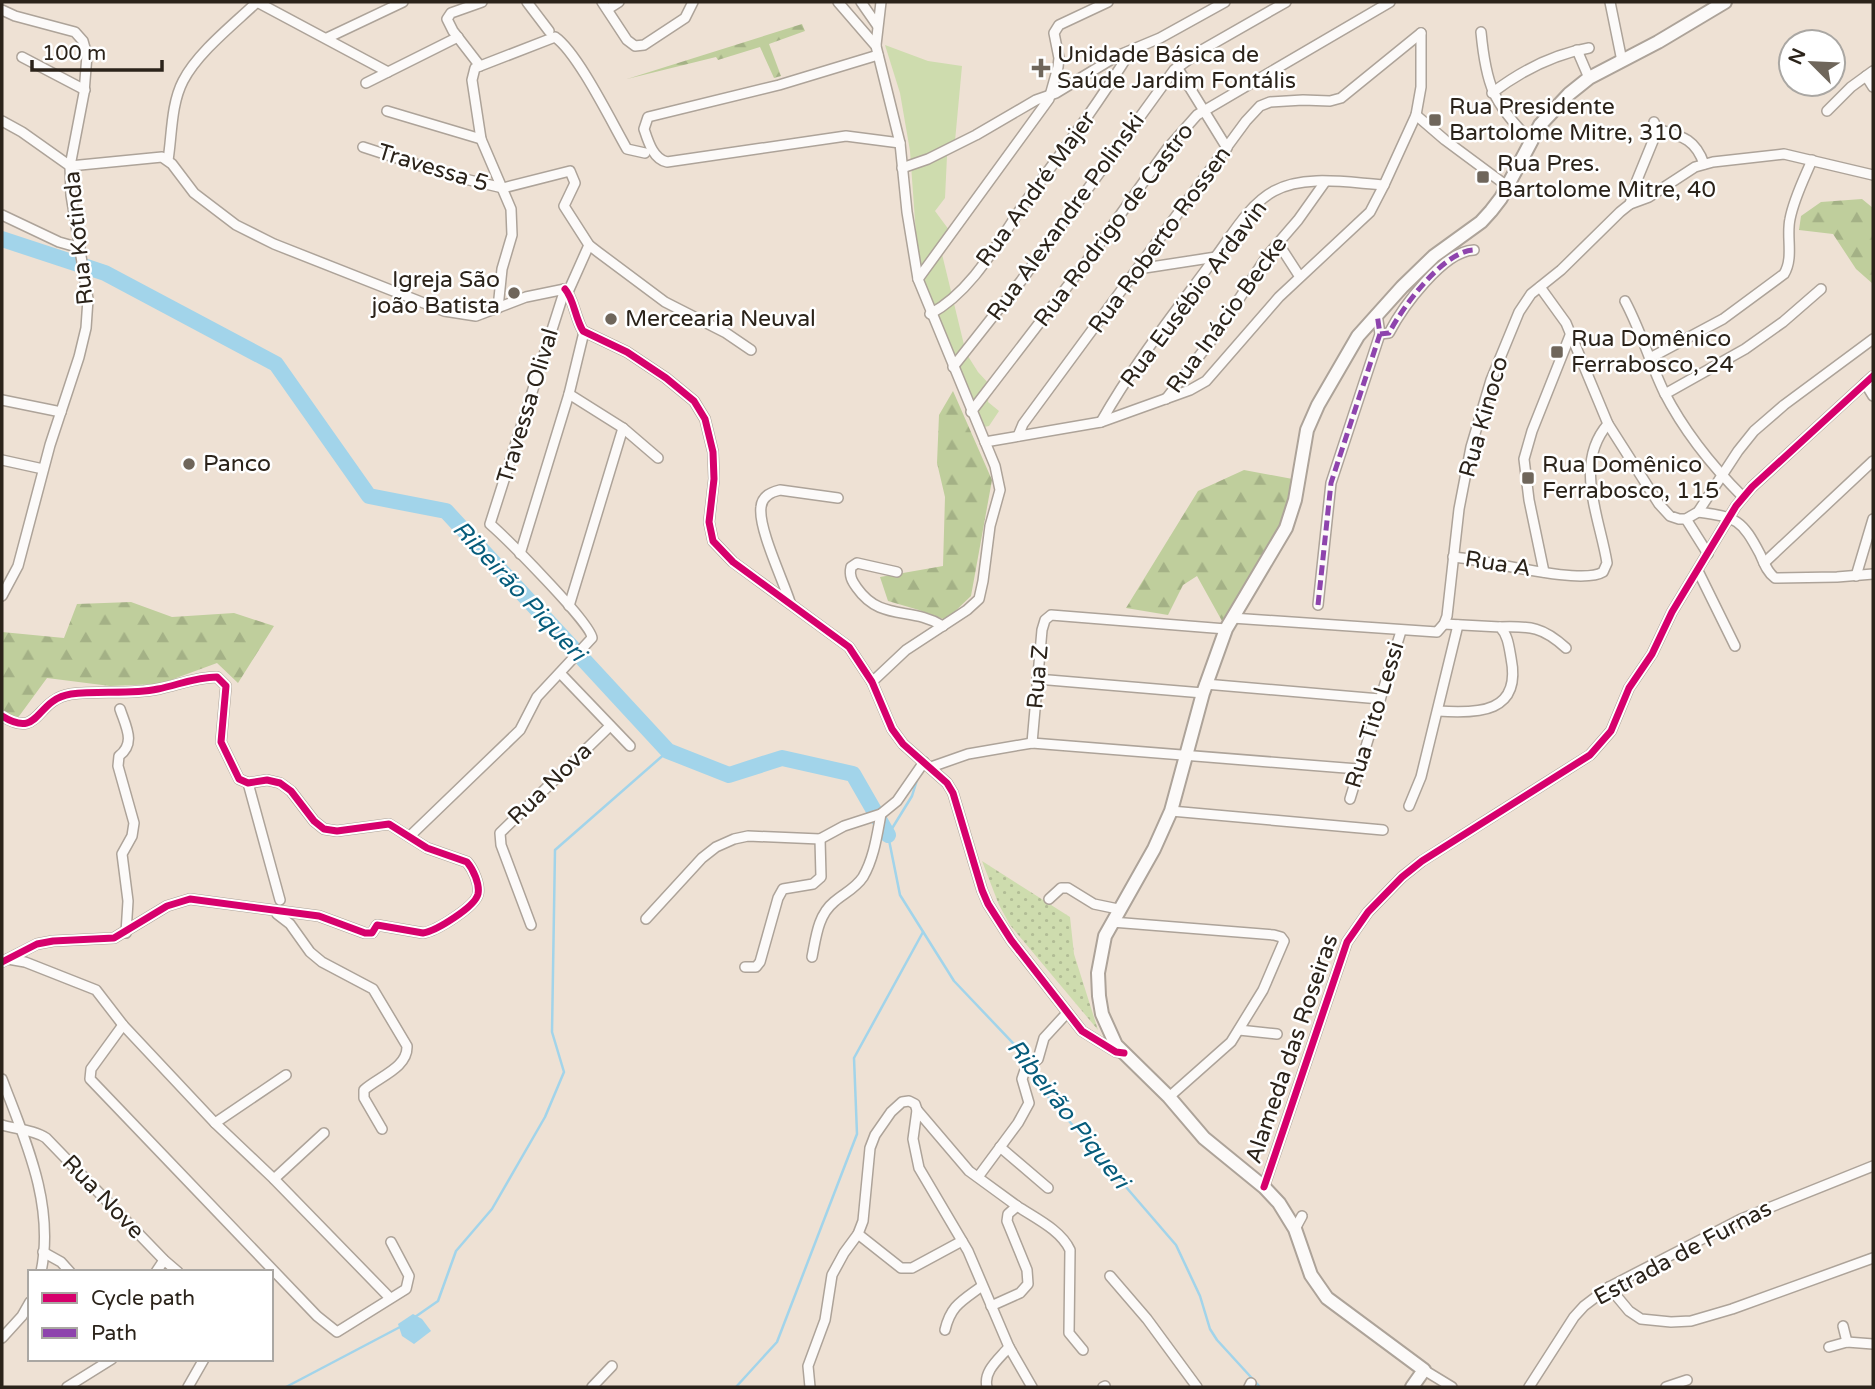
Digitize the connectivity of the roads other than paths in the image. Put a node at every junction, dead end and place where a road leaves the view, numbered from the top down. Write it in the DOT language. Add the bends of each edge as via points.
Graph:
graph roads {
  1 [pos="257,2"];
  2 [pos="403,2"];
  3 [pos="481,2"];
  4 [pos="527,2"];
  5 [pos="619,2"];
  6 [pos="693,2"];
  7 [pos="838,2"];
  8 [pos="861,2"];
  9 [pos="881,2"];
  10 [pos="1108,2"];
  11 [pos="1225,2"];
  12 [pos="1286,2"];
  13 [pos="1390,2"];
  14 [pos="1610,2"];
  15 [pos="1725,2"];
  16 [pos="605,6"];
  17 [pos="2,10"];
  18 [pos="877,25"];
  19 [pos="549,31"];
  20 [pos="1481,32"];
  21 [pos="458,37"];
  22 [pos="327,38"];
  23 [pos="1590,48"];
  24 [pos="877,50"];
  25 [pos="1577,50"];
  26 [pos="1130,52"];
  27 [pos="22,57"];
  28 [pos="1622,61"];
  29 [pos="480,66"];
  30 [pos="1177,67"];
  31 [pos="388,72"];
  32 [pos="1870,73"];
  33 [pos="1589,78"];
  34 [pos="366,83"];
  35 [pos="1873,87"];
  36 [pos="85,90"];
  37 [pos="1492,93"];
  38 [pos="1050,95"];
  39 [pos="387,111"];
  40 [pos="1827,111"];
  41 [pos="1203,112"];
  42 [pos="1416,115"];
  43 [pos="2,121"];
  44 [pos="481,139"];
  45 [pos="1530,140"];
  46 [pos="900,143"];
  47 [pos="363,147"];
  48 [pos="1227,148"];
  49 [pos="645,153"];
  50 [pos="168,160"];
  51 [pos="1812,160"];
  52 [pos="1704,164"];
  53 [pos="70,166"];
  54 [pos="902,168"];
  55 [pos="1873,175"];
  56 [pos="1325,182"];
  57 [pos="1384,185"];
  58 [pos="1507,186"];
  59 [pos="503,188"];
  60 [pos="1630,204"];
  61 [pos="2,215"];
  62 [pos="1278,243"];
  63 [pos="589,245"];
  64 [pos="80,248"];
  65 [pos="1474,250"];
  66 [pos="1216,257"];
  67 [pos="1139,269"];
  68 [pos="1300,277"];
  69 [pos="918,279"];
  70 [pos="1540,287"];
  71 [pos="1821,289"];
  72 [pos="566,290"];
  73 [pos="1625,302"];
  74 [pos="498,308"];
  75 [pos="930,314"];
  76 [pos="1377,314"];
  77 [pos="584,332"];
  78 [pos="1571,333"];
  79 [pos="1380,334"];
  80 [pos="1873,339"];
  81 [pos="751,351"];
  82 [pos="1650,358"];
  83 [pos="953,367"];
  84 [pos="1873,376"];
  85 [pos="1865,383"];
  86 [pos="569,394"];
  87 [pos="1665,394"];
  88 [pos="1873,396"];
  89 [pos="2,400"];
  90 [pos="1165,400"];
  91 [pos="61,412"];
  92 [pos="971,412"];
  93 [pos="1101,422"];
  94 [pos="1608,424"];
  95 [pos="623,428"];
  96 [pos="1018,436"];
  97 [pos="985,442"];
  98 [pos="658,458"];
  99 [pos="2,460"];
  100 [pos="1873,461"];
  101 [pos="43,469"];
  102 [pos="1723,476"];
  103 [pos="1743,497"];
  104 [pos="838,498"];
  105 [pos="1698,512"];
  106 [pos="1729,518"];
  107 [pos="1686,519"];
  108 [pos="1873,521"];
  109 [pos="520,554"];
  110 [pos="1708,554"];
  111 [pos="1452,557"];
  112 [pos="1764,563"];
  113 [pos="1698,571"];
  114 [pos="897,572"];
  115 [pos="1544,572"];
  116 [pos="1873,574"];
  117 [pos="1856,576"];
  118 [pos="2,596"];
  119 [pos="790,602"];
  120 [pos="1318,605"];
  121 [pos="569,606"];
  122 [pos="1229,624"];
  123 [pos="1444,624"];
  124 [pos="1458,625"];
  125 [pos="943,626"];
  126 [pos="1500,627"];
  127 [pos="1401,631"];
  128 [pos="1735,646"];
  129 [pos="1566,648"];
  130 [pos="560,673"];
  131 [pos="1037,679"];
  132 [pos="872,682"];
  133 [pos="1204,688"];
  134 [pos="1380,699"];
  135 [pos="120,709"];
  136 [pos="1438,711"];
  137 [pos="2,716"];
  138 [pos="610,726"];
  139 [pos="1032,743"];
  140 [pos="630,746"];
  141 [pos="1186,756"];
  142 [pos="928,764"];
  143 [pos="1358,769"];
  144 [pos="248,783"];
  145 [pos="1350,799"];
  146 [pos="1409,806"];
  147 [pos="1171,811"];
  148 [pos="881,814"];
  149 [pos="1383,830"];
  150 [pos="410,836"];
  151 [pos="820,839"];
  152 [pos="1049,899"];
  153 [pos="279,900"];
  154 [pos="1118,909"];
  155 [pos="272,911"];
  156 [pos="646,919"];
  157 [pos="1112,922"];
  158 [pos="531,925"];
  159 [pos="126,933"];
  160 [pos="812,957"];
  161 [pos="5,961"];
  162 [pos="745,967"];
  163 [pos="1067,1013"];
  164 [pos="123,1025"];
  165 [pos="1239,1030"];
  166 [pos="1277,1034"];
  167 [pos="1124,1053"];
  168 [pos="286,1075"];
  169 [pos="2,1079"];
  170 [pos="1169,1097"];
  171 [pos="917,1110"];
  172 [pos="215,1123"];
  173 [pos="2,1125"];
  174 [pos="383,1129"];
  175 [pos="24,1132"];
  176 [pos="324,1133"];
  177 [pos="1000,1147"];
  178 [pos="1873,1166"];
  179 [pos="978,1177"];
  180 [pos="274,1179"];
  181 [pos="1264,1187"];
  182 [pos="1048,1188"];
  183 [pos="1017,1206"];
  184 [pos="1302,1216"];
  185 [pos="1295,1228"];
  186 [pos="858,1234"];
  187 [pos="962,1241"];
  188 [pos="391,1242"];
  189 [pos="43,1252"];
  190 [pos="1873,1258"];
  191 [pos="164,1260"];
  192 [pos="41,1270"];
  193 [pos="68,1270"];
  194 [pos="157,1270"];
  195 [pos="176,1270"];
  196 [pos="273,1270"];
  197 [pos="273,1270"];
  198 [pos="1110,1276"];
  199 [pos="982,1286"];
  200 [pos="1609,1287"];
  201 [pos="390,1298"];
  202 [pos="28,1306"];
  203 [pos="991,1307"];
  204 [pos="1843,1326"];
  205 [pos="945,1330"];
  206 [pos="2,1338"];
  207 [pos="1847,1342"];
  208 [pos="1873,1344"];
  209 [pos="1009,1347"];
  210 [pos="1829,1347"];
  211 [pos="1083,1350"];
  212 [pos="108,1361"];
  213 [pos="203,1361"];
  214 [pos="612,1366"];
  215 [pos="1424,1370"];
  216 [pos="1687,1380"];
  217 [pos="67,1387"];
  218 [pos="188,1387"];
  219 [pos="592,1387"];
  220 [pos="810,1387"];
  221 [pos="987,1387"];
  222 [pos="1032,1387"];
  223 [pos="1197,1387"];
  224 [pos="1412,1387"];
  225 [pos="1452,1387"];
  226 [pos="1529,1387"];
  227 [pos="1666,1387"];
  1 -- 22 [label="street"];
  1 -- 50 [label="street" via="183,82"];
  2 -- 22 [label="street"];
  3 -- 21 [label="street" via="451,13 447,19"];
  4 -- 19 [label="street"];
  5 -- 16 [label="street"];
  6 -- 16 [label="street" via="685,18 644,45 635,46"];
  7 -- 24 [label="street"];
  8 -- 18 [label="street"];
  9 -- 18 [label="street"];
  10 -- 38 [label="street" via="1055,30 1059,58"];
  11 -- 26 [label="street"];
  12 -- 30 [label="street, Rua Alexandre Polinski"];
  13 -- 41 [label="street, Rua Rodrigo de Castro"];
  14 -- 28 [label="street"];
  15 -- 28 [label="main road"];
  17 -- 36 [label="street, Rua Kotinda" via="79,35 87,55"];
  18 -- 24 [label="street"];
  20 -- 37 [label="street"];
  21 -- 29 [label="street"];
  21 -- 31 [label="street"];
  22 -- 31 [label="street"];
  23 -- 25 [label="street"];
  24 -- 46 [label="street"];
  24 -- 46 [label="street" via="707,104 659,112 648,117 644,129 663,162 846,136"];
  25 -- 33 [label="street"];
  25 -- 37 [label="street" via="1521,73"];
  26 -- 38 [label="street"];
  26 -- 75 [label="street, Rua André Majer" via="1092,113 984,260 954,298"];
  27 -- 36 [label="street"];
  28 -- 33 [label="main road"];
  29 -- 44 [label="street" via="472,80"];
  29 -- 49 [label="street" via="555,37 586,77 627,149"];
  30 -- 41 [label="street"];
  30 -- 83 [label="street, Rua Alexandre Polinski"];
  31 -- 34 [label="street"];
  32 -- 35 [label="street"];
  32 -- 40 [label="street"];
  33 -- 45 [label="main road" via="1553,108"];
  36 -- 53 [label="street, Rua Kotinda"];
  37 -- 45 [label="street"];
  38 -- 54 [label="street"];
  38 -- 69 [label="street"];
  39 -- 44 [label="street"];
  41 -- 48 [label="street"];
  41 -- 92 [label="street, Rua Rodrigo de Castro" via="1167,149"];
  42 -- 48 [label="street, Rua Roberto Rossen" via="1421,33 1335,101 1264,104"];
  42 -- 57 [label="street"];
  42 -- 58 [label="street"];
  43 -- 53 [label="street"];
  44 -- 59 [label="street"];
  45 -- 58 [label="main road"];
  46 -- 54 [label="street"];
  47 -- 59 [label="street, Travessa 5"];
  48 -- 67 [label="street, Rua Roberto Rossen"];
  50 -- 53 [label="street" via="152,156"];
  50 -- 74 [label="street" via="208,205 274,244 453,314 476,316"];
  51 -- 52 [label="street, Rua Kinoco" via="1776,154"];
  51 -- 55 [label="street, Rua Kinoco"];
  51 -- 82 [label="street" via="1793,206 1784,274 1723,319"];
  52 -- 60 [label="street, Rua Kinoco"];
  52 -- 60 [label="street" via="1691,142 1656,125"];
  53 -- 64 [label="street, Rua Kotinda"];
  54 -- 69 [label="street"];
  56 -- 57 [label="street, Rua Eusébio Ardavin"];
  56 -- 62 [label="street, Rua Inácio Becke"];
  56 -- 66 [label="street, Rua Eusébio Ardavin" via="1300,183 1269,194"];
  57 -- 68 [label="street" via="1362,221"];
  58 -- 76 [label="main road" via="1481,222 1434,256"];
  59 -- 63 [label="street" via="570,171 575,183 564,206"];
  59 -- 74 [label="street" via="512,227"];
  60 -- 70 [label="street, Rua Kinoco"];
  61 -- 64 [label="street"];
  62 -- 68 [label="street"];
  62 -- 90 [label="street, Rua Inácio Becke"];
  63 -- 72 [label="street, Travessa Olival"];
  63 -- 81 [label="street" via="675,307"];
  64 -- 91 [label="street, Rua Kotinda" via="88,299 86,328"];
  65 -- 79 [label="street" via="1460,253 1438,269 1406,303 1389,333"];
  66 -- 67 [label="street"];
  66 -- 93 [label="street, Rua Eusébio Ardavin"];
  67 -- 96 [label="street, Rua Roberto Rossen"];
  68 -- 90 [label="street" via="1206,382"];
  69 -- 75 [label="street"];
  70 -- 78 [label="street"];
  70 -- 111 [label="street, Rua Kinoco" via="1519,312 1487,390 1471,447"];
  71 -- 87 [label="street" via="1745,349"];
  72 -- 74 [label="street"];
  72 -- 77 [label="street"];
  72 -- 109 [label="street, Travessa Olival" via="490,524"];
  73 -- 82 [label="street"];
  75 -- 83 [label="street"];
  76 -- 79 [label="street"];
  76 -- 122 [label="main road" via="1358,336 1318,405 1304,444 1286,528"];
  77 -- 86 [label="street"];
  77 -- 119 [label="street" via="627,352 684,392 701,411 715,466 709,522 713,541 733,562"];
  78 -- 94 [label="street"];
  78 -- 115 [label="street" via="1524,459"];
  79 -- 120 [label="street" via="1331,483"];
  80 -- 102 [label="street" via="1754,431"];
  82 -- 87 [label="street"];
  83 -- 92 [label="street"];
  84 -- 85 [label="street"];
  85 -- 88 [label="street"];
  85 -- 103 [label="street"];
  86 -- 95 [label="street"];
  86 -- 109 [label="street"];
  87 -- 102 [label="street"];
  89 -- 91 [label="street"];
  90 -- 93 [label="street, Rua Inácio Becke"];
  91 -- 101 [label="street, Rua Kotinda"];
  92 -- 97 [label="street"];
  93 -- 96 [label="street, Rua Inácio Becke"];
  94 -- 107 [label="street" via="1665,512"];
  94 -- 115 [label="street, Rua A" via="1594,450 1590,475 1605,568 1590,576"];
  95 -- 98 [label="street"];
  95 -- 121 [label="street"];
  96 -- 97 [label="street, Rua Inácio Becke"];
  97 -- 125 [label="street" via="1000,490 990,526 982,592 975,604"];
  99 -- 101 [label="street"];
  100 -- 112 [label="street"];
  101 -- 118 [label="street, Rua Kotinda" via="18,566"];
  102 -- 103 [label="street"];
  102 -- 105 [label="street"];
  103 -- 106 [label="street"];
  104 -- 119 [label="street" via="780,490 763,500 763,523"];
  105 -- 106 [label="street"];
  105 -- 107 [label="street"];
  106 -- 110 [label="street, Alameda das Roseiras"];
  106 -- 112 [label="street" via="1746,528"];
  107 -- 110 [label="street"];
  108 -- 117 [label="street"];
  109 -- 121 [label="street"];
  110 -- 113 [label="street, Alameda das Roseiras"];
  111 -- 115 [label="street, Rua A"];
  111 -- 123 [label="street, Rua Kinoco"];
  112 -- 117 [label="street" via="1779,579"];
  113 -- 128 [label="street"];
  113 -- 181 [label="street, Alameda das Roseiras" via="1603,742 1590,755 1422,861 1356,929 1340,958"];
  114 -- 125 [label="street" via="861,563 850,571 859,591 874,606 925,617"];
  116 -- 117 [label="street"];
  119 -- 132 [label="street" via="849,647"];
  121 -- 130 [label="street" via="593,636"];
  122 -- 127 [label="street"];
  122 -- 131 [label="street, Rua Z" via="1051,615 1042,630"];
  122 -- 133 [label="main road"];
  123 -- 124 [label="street"];
  123 -- 127 [label="street" via="1432,633"];
  124 -- 126 [label="street"];
  124 -- 136 [label="street"];
  125 -- 132 [label="street" via="906,650"];
  126 -- 129 [label="street" via="1530,626 1554,636"];
  126 -- 136 [label="street" via="1513,675 1510,689 1480,712"];
  127 -- 134 [label="street, Rua Tito Lessi"];
  130 -- 138 [label="street"];
  130 -- 150 [label="street" via="537,697 520,730"];
  131 -- 133 [label="street"];
  131 -- 139 [label="street, Rua Z"];
  132 -- 142 [label="street" via="892,729"];
  133 -- 134 [label="street"];
  133 -- 141 [label="main road"];
  134 -- 143 [label="street, Rua Tito Lessi"];
  135 -- 159 [label="street" via="129,741 118,766 134,823 122,854 128,901"];
  136 -- 146 [label="street"];
  137 -- 144 [label="street" via="23,726 49,702 72,694 157,689 217,677 226,686 222,748 237,778"];
  138 -- 140 [label="street"];
  138 -- 158 [label="street, Rua Nova" via="500,833"];
  139 -- 141 [label="street"];
  139 -- 142 [label="street"];
  141 -- 143 [label="street"];
  141 -- 147 [label="main road"];
  142 -- 148 [label="street"];
  142 -- 163 [label="street" via="947,783 958,805 988,904"];
  143 -- 145 [label="street, Rua Tito Lessi"];
  144 -- 150 [label="street" via="281,783 314,821 329,831 389,824"];
  144 -- 153 [label="street"];
  147 -- 149 [label="street"];
  147 -- 154 [label="main road"];
  148 -- 151 [label="street"];
  148 -- 160 [label="street" via="867,867 857,884 824,913"];
  150 -- 155 [label="street" via="427,848 467,862 475,875 475,900 440,927 423,933 377,925 369,933 319,916"];
  151 -- 156 [label="street" via="748,836 716,847"];
  151 -- 162 [label="street" via="821,877 813,884 783,889 760,962"];
  152 -- 154 [label="street" via="1068,888 1094,904"];
  154 -- 157 [label="main road"];
  155 -- 159 [label="street" via="190,900 167,906"];
  155 -- 174 [label="street" via="290,924 322,962 373,989 407,1046 401,1063 364,1090 364,1098"];
  157 -- 165 [label="street" via="1283,939 1263,990"];
  157 -- 167 [label="main road" via="1100,951 1099,996 1108,1029"];
  159 -- 161 [label="street" via="105,940 37,944"];
  161 -- 164 [label="street" via="25,962 96,990"];
  163 -- 167 [label="street" via="1091,1038"];
  163 -- 177 [label="street" via="1050,1028 1038,1059 1025,1070 1022,1079 1029,1103"];
  164 -- 172 [label="street"];
  164 -- 196 [label="street" via="91,1069 90,1079"];
  165 -- 166 [label="street"];
  165 -- 170 [label="street" via="1216,1057"];
  167 -- 170 [label="main road"];
  168 -- 172 [label="street"];
  169 -- 175 [label="street"];
  170 -- 181 [label="main road" via="1204,1138"];
  171 -- 179 [label="street"];
  171 -- 186 [label="street" via="909,1101 902,1102 875,1135"];
  171 -- 187 [label="street" via="913,1139 919,1168"];
  172 -- 180 [label="street"];
  173 -- 175 [label="street, Rua Nove"];
  175 -- 189 [label="street" via="40,1193"];
  175 -- 191 [label="street, Rua Nove" via="46,1138"];
  176 -- 180 [label="street"];
  177 -- 179 [label="street"];
  177 -- 182 [label="street"];
  178 -- 200 [label="street, Estrada de Furnas" via="1741,1219"];
  179 -- 183 [label="street"];
  180 -- 201 [label="street"];
  181 -- 185 [label="main road"];
  183 -- 203 [label="street" via="1007,1221 1028,1284"];
  183 -- 211 [label="street" via="1057,1233 1070,1250 1069,1334"];
  184 -- 185 [label="street"];
  185 -- 215 [label="main road" via="1311,1275 1327,1298"];
  186 -- 187 [label="street" via="901,1268 912,1268"];
  186 -- 220 [label="street" via="832,1275 825,1320 808,1366"];
  187 -- 199 [label="street"];
  188 -- 201 [label="street" via="409,1276 406,1289"];
  189 -- 192 [label="street"];
  189 -- 193 [label="street"];
  190 -- 200 [label="street" via="1691,1321 1641,1319"];
  191 -- 194 [label="street"];
  191 -- 195 [label="street, Rua Nove"];
  197 -- 201 [label="street" via="337,1332"];
  198 -- 223 [label="street"];
  199 -- 203 [label="street"];
  199 -- 205 [label="street" via="954,1306"];
  200 -- 226 [label="street, Estrada de Furnas" via="1574,1317"];
  202 -- 206 [label="street"];
  203 -- 209 [label="street"];
  204 -- 207 [label="street"];
  207 -- 208 [label="street"];
  207 -- 210 [label="street"];
  209 -- 221 [label="street" via="987,1373"];
  209 -- 222 [label="street"];
  212 -- 217 [label="street"];
  213 -- 218 [label="street"];
  214 -- 219 [label="street"];
  215 -- 224 [label="main road"];
  215 -- 225 [label="street"];
  216 -- 227 [label="street"];
}
